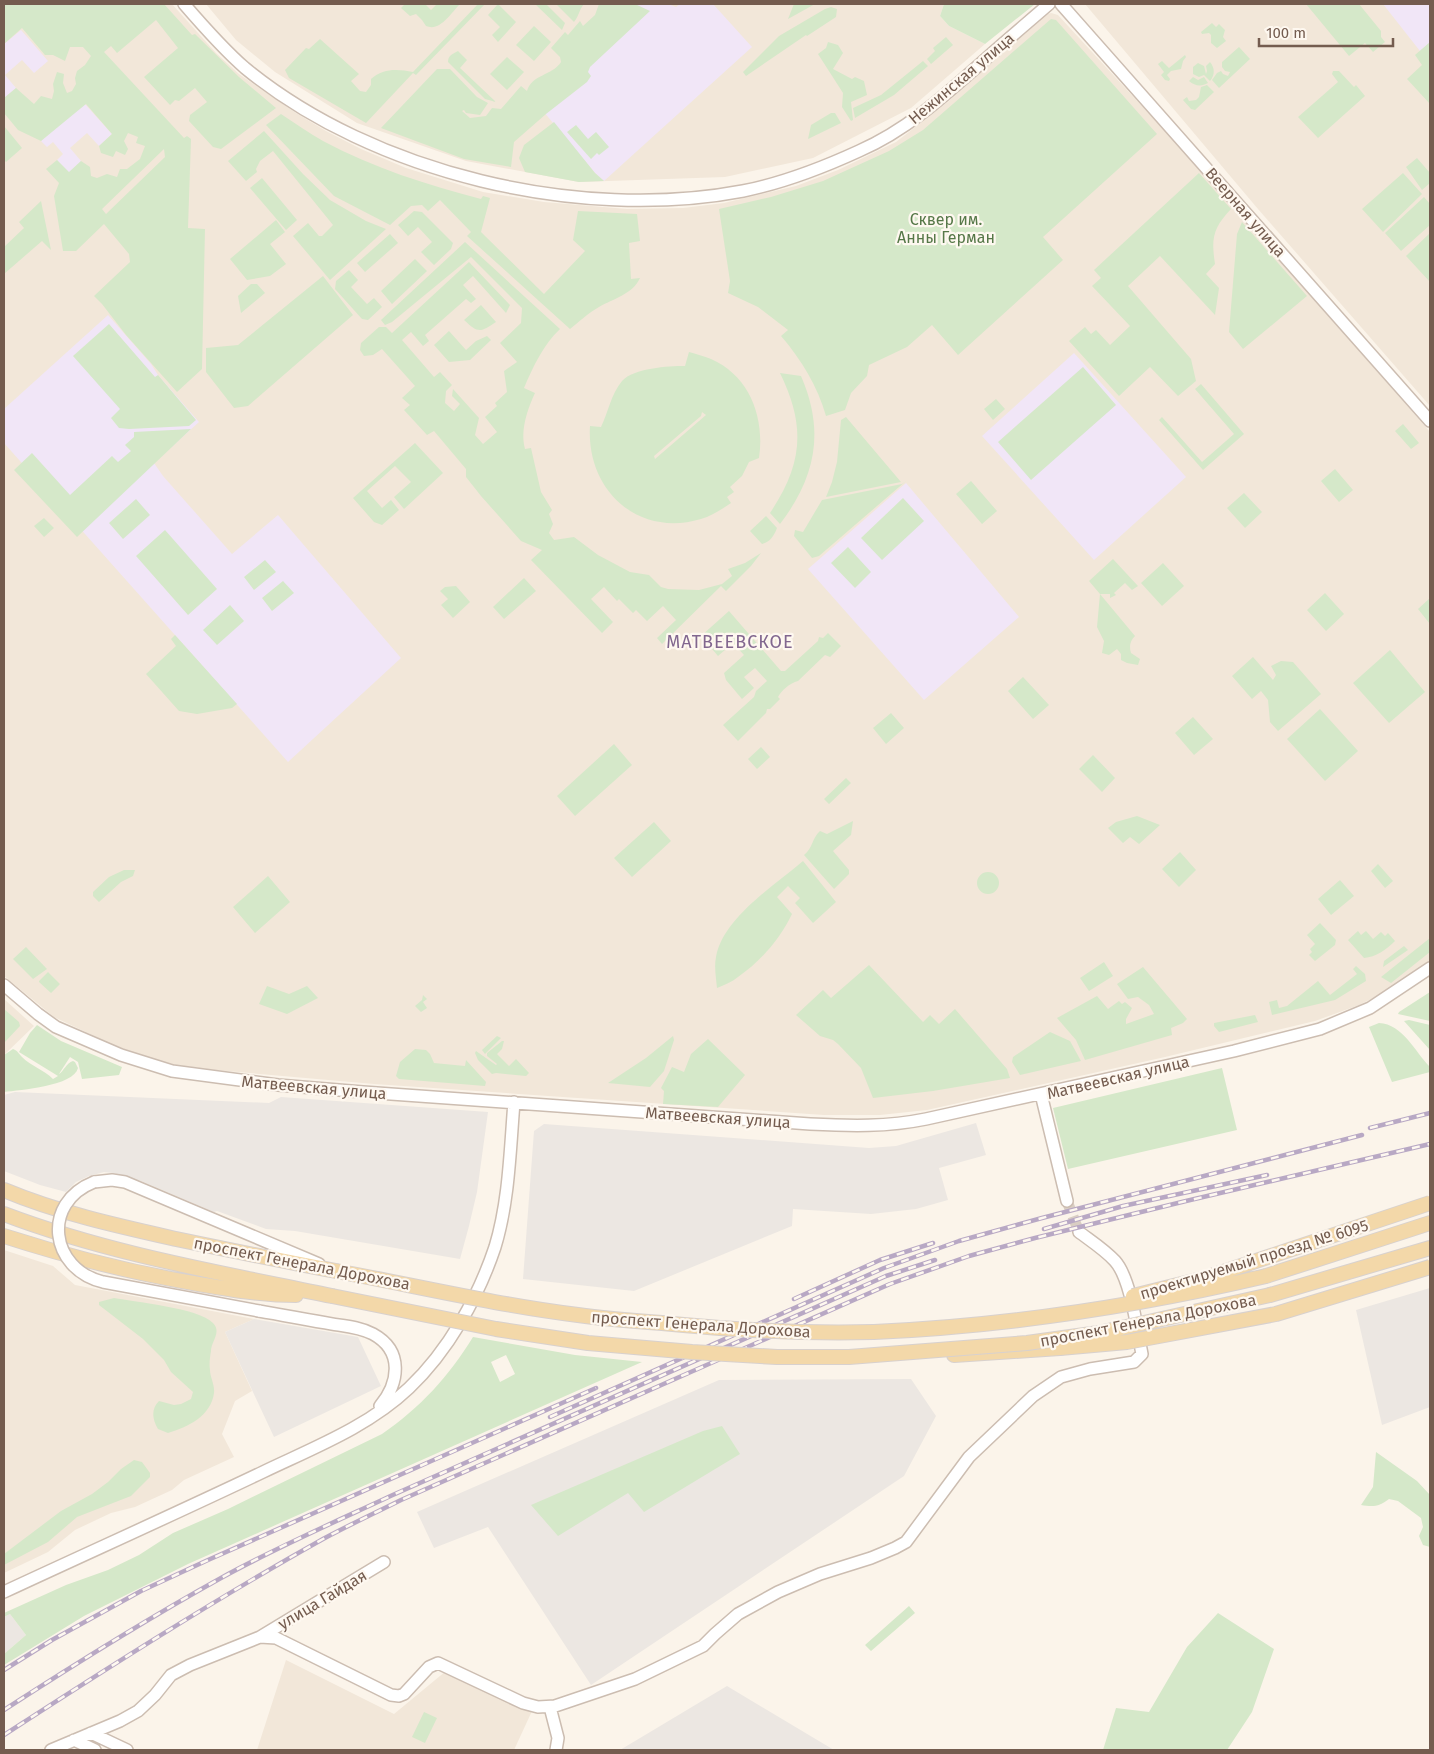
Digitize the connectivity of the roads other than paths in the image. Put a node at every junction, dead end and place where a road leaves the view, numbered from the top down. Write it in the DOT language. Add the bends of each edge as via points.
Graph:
graph roads {
  1 [pos="184,4"];
  2 [pos="1050,4"];
  3 [pos="1061,4"];
  4 [pos="1430,421"];
  5 [pos="1430,968"];
  6 [pos="4,985"];
  7 [pos="1041,1094"];
  8 [pos="514,1102"];
  9 [pos="8,1191"];
  10 [pos="1067,1201"];
  11 [pos="1430,1203"];
  12 [pos="4,1214"];
  13 [pos="1430,1223"];
  14 [pos="1078,1232"];
  15 [pos="4,1236"];
  16 [pos="1430,1248"];
  17 [pos="1430,1267"];
  18 [pos="336,1271"];
  19 [pos="332,1296"];
  20 [pos="1077,1312"];
  21 [pos="864,1357"];
  22 [pos="365,1421"];
  23 [pos="384,1562"];
  24 [pos="4,1592"];
  25 [pos="260,1637"];
  26 [pos="550,1707"];
  27 [pos="92,1733"];
  28 [pos="74,1740"];
  29 [pos="51,1750"];
  30 [pos="95,1750"];
  31 [pos="127,1750"];
  32 [pos="556,1750"];
  1 -- 2 [label="street, Нежинская улица" via="247,69 320,118 376,146 463,176 515,188 571,197 654,200 764,186 818,169 860,151 916,119"];
  3 -- 4 [label="street, Веерная улица"];
  5 -- 7 [label="street, Матвеевская улица" via="1370,1008 1320,1029"];
  6 -- 8 [label="street, Матвеевская улица" via="56,1026 121,1056 172,1071 278,1085"];
  7 -- 8 [label="street, Матвеевская улица" via="910,1122 873,1126"];
  7 -- 10 [label="street"];
  8 -- 22 [label="street" via="503,1212 485,1274 436,1358 408,1389"];
  9 -- 18 [label="main road, проспект Генерала Дорохова" via="77,1215 146,1232"];
  11 -- 20 [label="main road, проектируемый проезд № 6095, bridge" via="1202,1278"];
  12 -- 19 [label="main road, проспект Генерала Дорохова" via="97,1244"];
  13 -- 20 [label="main road, проспект Генерала Дорохова, bridge" via="1266,1276 1151,1301"];
  14 -- 26 [label="street" via="1116,1262 1126,1281 1142,1354 1134,1362 1062,1377 1033,1396 969,1457 906,1542 872,1558 820,1574 778,1592 738,1614 702,1646 635,1679"];
  15 -- 19 [label="main road" via="68,1256 168,1279 235,1291"];
  16 -- 21 [label="main road, проспект Генерала Дорохова, bridge" via="1270,1295 1090,1334 1027,1343"];
  17 -- 21 [label="main road, bridge" via="1276,1314 1127,1342 916,1358"];
  18 -- 20 [label="main road, проспект Генерала Дорохова, bridge" via="578,1315 772,1332 874,1332"];
  18 -- 22 [label="street, bridge" via="125,1182 94,1182 77,1191 59,1218 59,1239 66,1258 83,1274 103,1282 362,1329 380,1338 394,1358 394,1383 389,1396"];
  19 -- 21 [label="main road, проспект Генерала Дорохова, bridge" via="496,1329 588,1343 777,1357"];
  22 -- 24 [label="street" via="194,1505"];
  23 -- 25 [label="street, улица Гайдая"];
  25 -- 26 [label="street, улица Гайдая" via="276,1638 391,1695 404,1694 428,1667 435,1664 523,1703"];
  25 -- 27 [label="street, улица Гайдая" via="171,1675 138,1711"];
  26 -- 32 [label="street" via="558,1738"];
  27 -- 28 [label="street, улица Гайдая"];
  27 -- 31 [label="street"];
  28 -- 29 [label="street, улица Гайдая"];
  28 -- 30 [label="street"];
}
